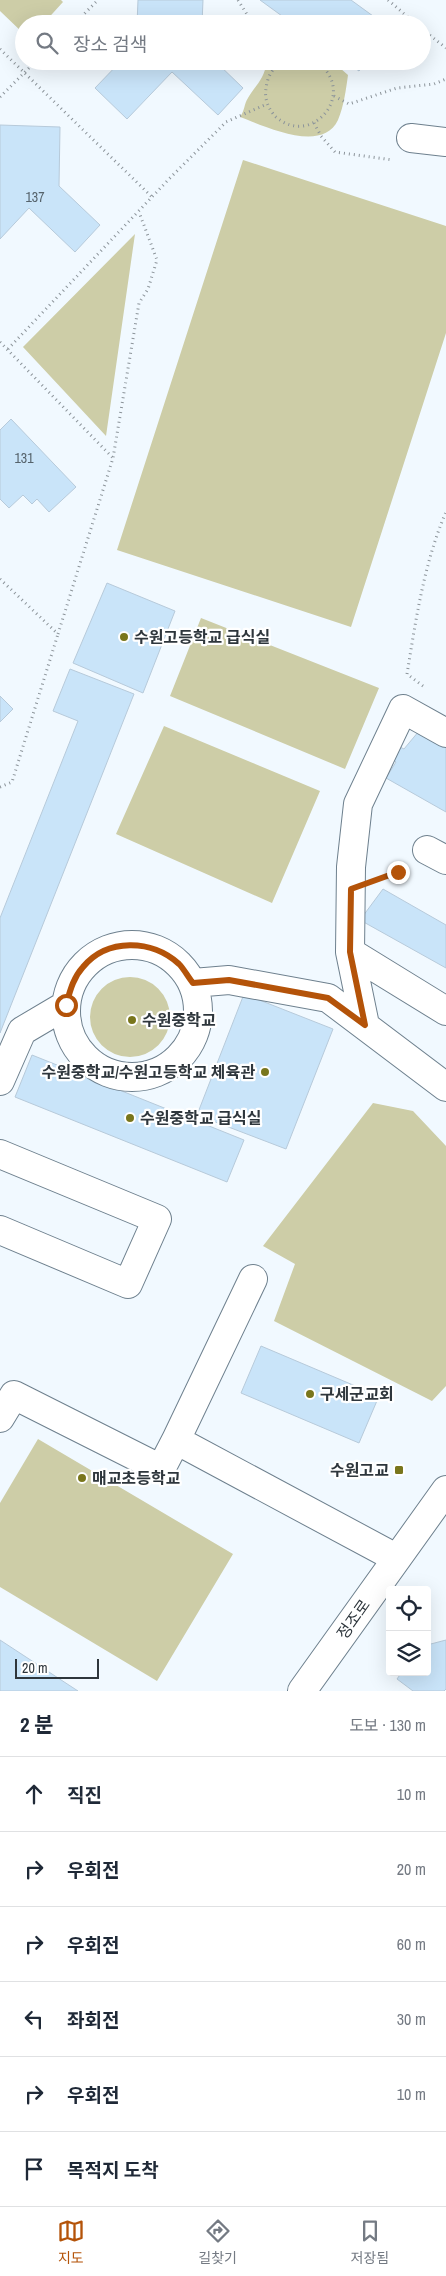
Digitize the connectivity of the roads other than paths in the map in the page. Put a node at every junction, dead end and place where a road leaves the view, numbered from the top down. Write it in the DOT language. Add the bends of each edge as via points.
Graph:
graph roads {
  1 [pos="446,142"];
  2 [pos="406,150"];
  3 [pos="446,733"];
  4 [pos="350,952"];
  5 [pos="193,983"];
  6 [pos="66,1005"];
  7 [pos="446,1012"];
  8 [pos="365,1025"];
  9 [pos="0,1081"];
  10 [pos="446,1087"];
  11 [pos="0,1154"];
  12 [pos="0,1230"];
  13 [pos="253,1279"];
  14 [pos="0,1418"];
  15 [pos="176,1440"];
  16 [pos="444,1499"];
  17 [pos="396,1558"];
  18 [pos="302,1691"];
  1 -- 2 [label="street"];
  3 -- 4 [label="street" via="403,709 358,804 351,867"];
  4 -- 7 [label="street"];
  4 -- 8 [label="street"];
  5 -- 6 [label="street" via="180,965 162,952 141,945 120,946 99,953 83,966 71,985"];
  5 -- 6 [label="street" via="199,1005 197,1027 188,1048 173,1064 153,1075 131,1078 108,1073 90,1063 76,1047 68,1026"];
  5 -- 8 [label="street" via="229,980 328,998"];
  6 -- 9 [label="street" via="22,1031"];
  8 -- 10 [label="street"];
  11 -- 12 [label="street" via="156,1219 128,1284"];
  13 -- 15 [label="street"];
  14 -- 15 [label="street" via="14,1395 161,1469"];
  15 -- 17 [label="street"];
  16 -- 17 [label="street, 정조로"];
  17 -- 18 [label="street, 정조로"];
}
